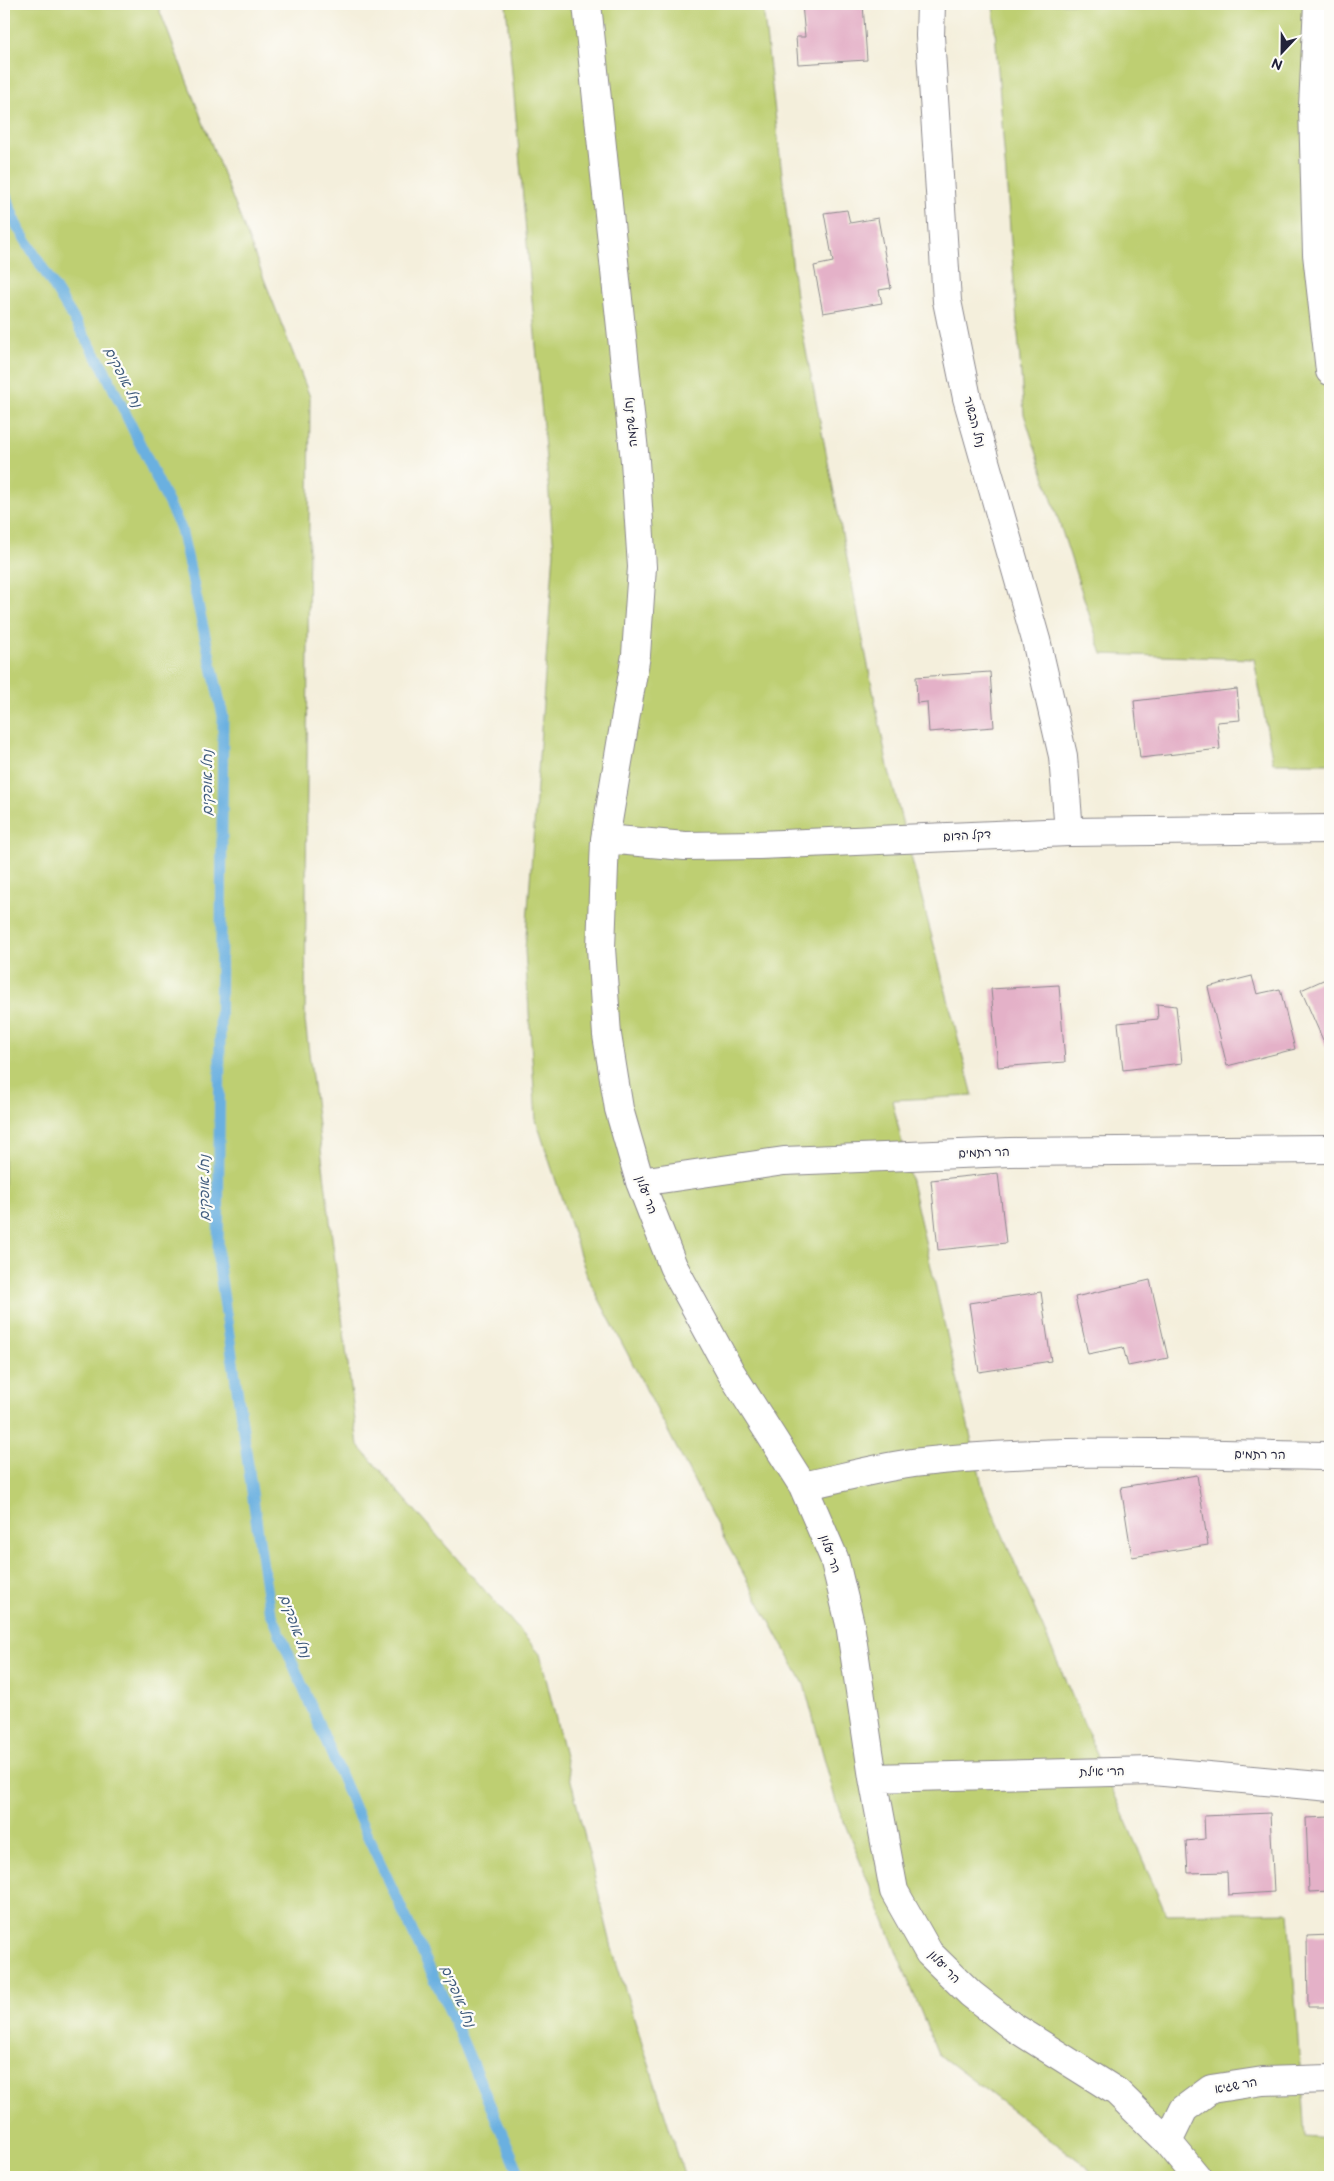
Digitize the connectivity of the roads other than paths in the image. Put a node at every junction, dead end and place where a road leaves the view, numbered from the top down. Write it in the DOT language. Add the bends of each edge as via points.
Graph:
graph roads {
  1 [pos="587,4"];
  2 [pos="931,4"];
  3 [pos="1318,4"];
  4 [pos="1330,371"];
  5 [pos="1330,830"];
  6 [pos="1069,832"];
  7 [pos="605,839"];
  8 [pos="1330,1149"];
  9 [pos="640,1182"];
  10 [pos="1330,1456"];
  11 [pos="803,1486"];
  12 [pos="873,1778"];
  13 [pos="1330,1787"];
  14 [pos="1330,2079"];
  15 [pos="1168,2142"];
  16 [pos="1197,2177"];
  1 -- 7 [label="street, נחל שקמה" via="635,461 642,566 636,655"];
  2 -- 6 [label="street, נחל הבשור" via="930,36 947,301 967,398 1036,640 1063,756"];
  3 -- 4 [label="street" via="1313,107 1317,254"];
  5 -- 6 [label="street, דקל הדום"];
  6 -- 7 [label="street, דקל הדום" via="759,846 685,846"];
  7 -- 9 [label="street, הר יעלון" via="601,948 607,1035 620,1109"];
  8 -- 9 [label="street, הר רתמים" via="1010,1152 784,1161"];
  9 -- 11 [label="street, הר יעלון" via="673,1266 730,1372"];
  10 -- 11 [label="street, הר רתמים" via="1010,1455 920,1462"];
  11 -- 12 [label="street, הר יעלון" via="834,1558 850,1624"];
  12 -- 13 [label="street, הרי אילת" via="1153,1771"];
  12 -- 15 [label="street, הר יעלון" via="894,1891 929,1953 971,1994 1012,2026 1117,2092"];
  14 -- 15 [label="street, הר שגיא" via="1263,2081 1211,2089 1184,2109"];
  15 -- 16 [label="street, הר יעלון"];
}
